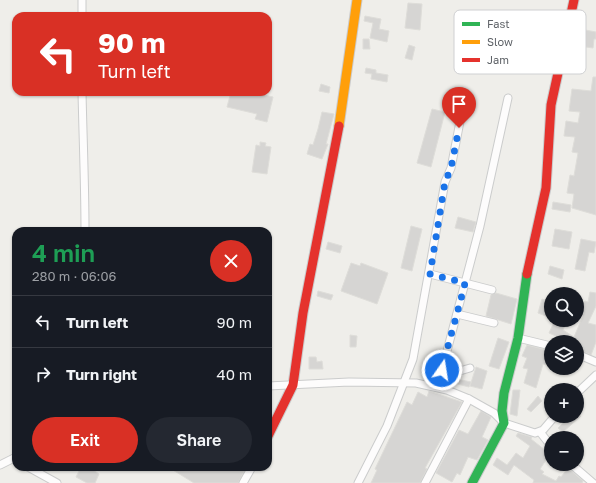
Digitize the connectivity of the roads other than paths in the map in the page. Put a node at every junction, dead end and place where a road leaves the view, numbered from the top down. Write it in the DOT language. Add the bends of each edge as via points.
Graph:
graph roads {
  1 [pos="82,0"];
  2 [pos="357,0"];
  3 [pos="574,0"];
  4 [pos="572,10"];
  5 [pos="82,12"];
  6 [pos="557,74"];
  7 [pos="82,96"];
  8 [pos="508,98"];
  9 [pos="464,101"];
  10 [pos="85,227"];
  11 [pos="430,274"];
  12 [pos="465,283"];
  13 [pos="492,290"];
  14 [pos="457,314"];
  15 [pos="494,323"];
  16 [pos="518,338"];
  17 [pos="544,344"];
  18 [pos="584,357"];
  19 [pos="596,362"];
  20 [pos="470,368"];
  21 [pos="596,375"];
  22 [pos="404,383"];
  23 [pos="293,385"];
  24 [pos="272,386"];
  25 [pos="584,386"];
  26 [pos="469,399"];
  27 [pos="504,423"];
  28 [pos="549,423"];
  29 [pos="272,428"];
  30 [pos="540,432"];
  31 [pos="544,437"];
  32 [pos="12,460"];
  33 [pos="0,465"];
  34 [pos="35,471"];
  35 [pos="250,471"];
  36 [pos="579,471"];
  37 [pos="56,483"];
  38 [pos="243,483"];
  39 [pos="358,483"];
  40 [pos="425,483"];
  41 [pos="472,483"];
  42 [pos="593,483"];
  1 -- 5 [label="street"];
  2 -- 23 [label="street" via="336,143 303,313"];
  3 -- 4 [label="street"];
  6 -- 16 [label="street" via="550,105 546,188 529,259"];
  7 -- 10 [label="street"];
  8 -- 12 [label="street"];
  9 -- 11 [label="street" via="451,168 445,182"];
  11 -- 12 [label="street"];
  11 -- 22 [label="street" via="414,359"];
  12 -- 13 [label="street"];
  12 -- 14 [label="street"];
  14 -- 15 [label="street"];
  14 -- 20 [label="street" via="442,370 452,373"];
  16 -- 17 [label="street"];
  16 -- 27 [label="street" via="504,393"];
  18 -- 19 [label="street"];
  21 -- 25 [label="street"];
  22 -- 23 [label="street"];
  22 -- 26 [label="street" via="447,390"];
  22 -- 39 [label="street" via="387,426"];
  23 -- 24 [label="street"];
  23 -- 29 [label="street"];
  26 -- 27 [label="street" via="494,413"];
  26 -- 40 [label="street"];
  27 -- 30 [label="street" via="530,432"];
  27 -- 41 [label="street"];
  28 -- 30 [label="street"];
  30 -- 31 [label="street"];
  32 -- 33 [label="street"];
  34 -- 37 [label="street"];
  35 -- 38 [label="street"];
  36 -- 42 [label="street"];
}
